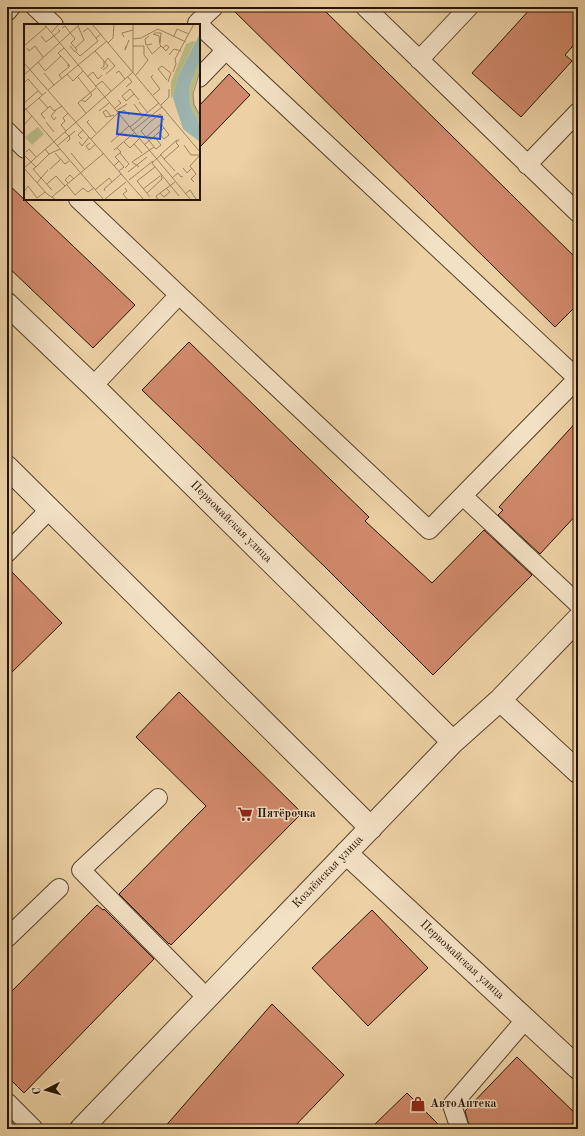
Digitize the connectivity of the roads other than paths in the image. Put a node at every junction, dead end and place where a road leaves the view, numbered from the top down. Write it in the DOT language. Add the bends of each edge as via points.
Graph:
graph roads {
  1 [pos="11,7"];
  2 [pos="35,7"];
  3 [pos="214,7"];
  4 [pos="365,7"];
  5 [pos="469,7"];
  6 [pos="7,12"];
  7 [pos="53,24"];
  8 [pos="198,24"];
  9 [pos="200,26"];
  10 [pos="226,50"];
  11 [pos="419,60"];
  12 [pos="200,77"];
  13 [pos="578,112"];
  14 [pos="7,132"];
  15 [pos="24,147"];
  16 [pos="527,165"];
  17 [pos="79,200"];
  18 [pos="578,213"];
  19 [pos="179,295"];
  20 [pos="7,304"];
  21 [pos="578,379"];
  22 [pos="93,386"];
  23 [pos="7,467"];
  24 [pos="463,496"];
  25 [pos="50,509"];
  26 [pos="7,552"];
  27 [pos="578,604"];
  28 [pos="578,619"];
  29 [pos="500,700"];
  30 [pos="453,742"];
  31 [pos="578,772"];
  32 [pos="158,798"];
  33 [pos="371,828"];
  34 [pos="346,853"];
  35 [pos="59,888"];
  36 [pos="7,938"];
  37 [pos="207,998"];
  38 [pos="526,1019"];
  39 [pos="578,1068"];
  40 [pos="7,1102"];
  41 [pos="34,1129"];
  42 [pos="81,1129"];
  43 [pos="460,1129"];
  1 -- 6 [label="lane"];
  2 -- 7 [label="lane"];
  3 -- 8 [label="lane"];
  4 -- 11 [label="lane"];
  5 -- 11 [label="lane"];
  9 -- 10 [label="lane"];
  10 -- 12 [label="lane"];
  10 -- 21 [label="lane"];
  11 -- 16 [label="lane"];
  13 -- 16 [label="lane"];
  14 -- 15 [label="lane"];
  16 -- 18 [label="lane"];
  17 -- 19 [label="lane"];
  19 -- 22 [label="lane"];
  19 -- 24 [label="lane" via="430,530"];
  20 -- 22 [label="street, Первомайская улица"];
  21 -- 24 [label="lane"];
  22 -- 30 [label="street, Первомайская улица"];
  23 -- 25 [label="street"];
  24 -- 27 [label="lane"];
  25 -- 26 [label="lane"];
  25 -- 33 [label="street"];
  28 -- 29 [label="street, Козлёнская улица"];
  29 -- 30 [label="street, Козлёнская улица"];
  29 -- 31 [label="street"];
  30 -- 33 [label="street, Козлёнская улица"];
  32 -- 37 [label="lane" via="81,870"];
  33 -- 34 [label="street, Козлёнская улица"];
  34 -- 37 [label="street, Козлёнская улица"];
  34 -- 38 [label="street, Первомайская улица"];
  35 -- 36 [label="lane"];
  37 -- 42 [label="street, Козлёнская улица"];
  38 -- 39 [label="street, Первомайская улица"];
  38 -- 43 [label="lane" via="452,1105"];
  40 -- 41 [label="lane"];
}
